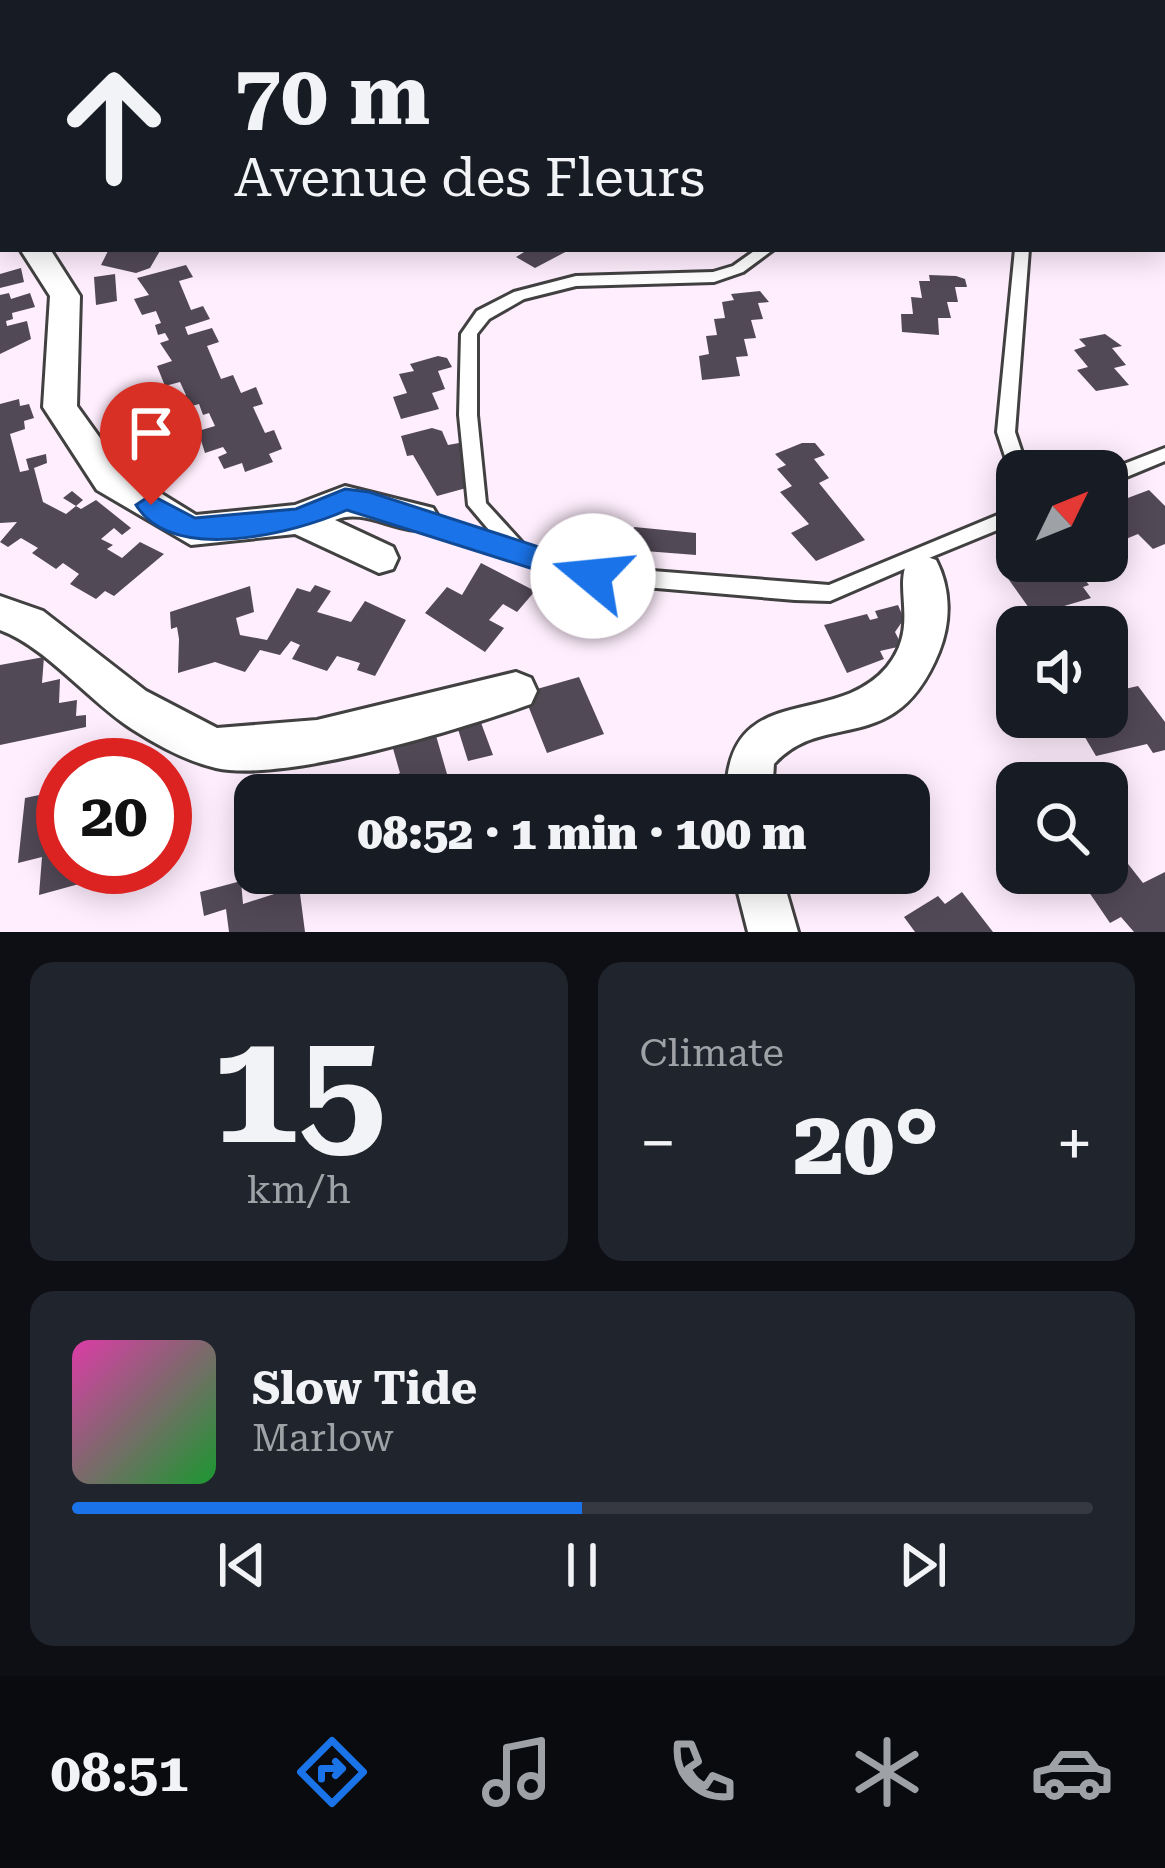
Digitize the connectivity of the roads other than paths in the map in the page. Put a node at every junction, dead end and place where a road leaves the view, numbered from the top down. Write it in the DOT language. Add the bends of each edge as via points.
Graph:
graph roads {
  1 [pos="37,252"];
  2 [pos="763,252"];
  3 [pos="1022,252"];
  4 [pos="1012,450"];
  5 [pos="1165,454"];
  6 [pos="1128,469"];
  7 [pos="420,518"];
  8 [pos="299,519"];
  9 [pos="996,524"];
  10 [pos="521,553"];
  11 [pos="380,558"];
  12 [pos="921,562"];
  13 [pos="0,613"];
  14 [pos="516,691"];
  15 [pos="749,774"];
  16 [pos="763,894"];
  17 [pos="773,932"];
  1 -- 8 [label="street" via="64,296 60,407 110,480 191,530"];
  2 -- 10 [label="lane" via="714,277 576,281 519,295 483,315 469,334 477,505"];
  3 -- 4 [label="lane" via="1006,432"];
  5 -- 6 [label="lane"];
  7 -- 8 [label="street" via="345,500"];
  7 -- 10 [label="lane"];
  8 -- 11 [label="street"];
  9 -- 12 [label="lane"];
  10 -- 12 [label="lane" via="593,576 830,593"];
  12 -- 15 [label="street" via="927,624 916,658 876,703 764,743"];
  13 -- 14 [label="street" via="18,615 162,726 223,750 469,708"];
  16 -- 17 [label="street"];
}
